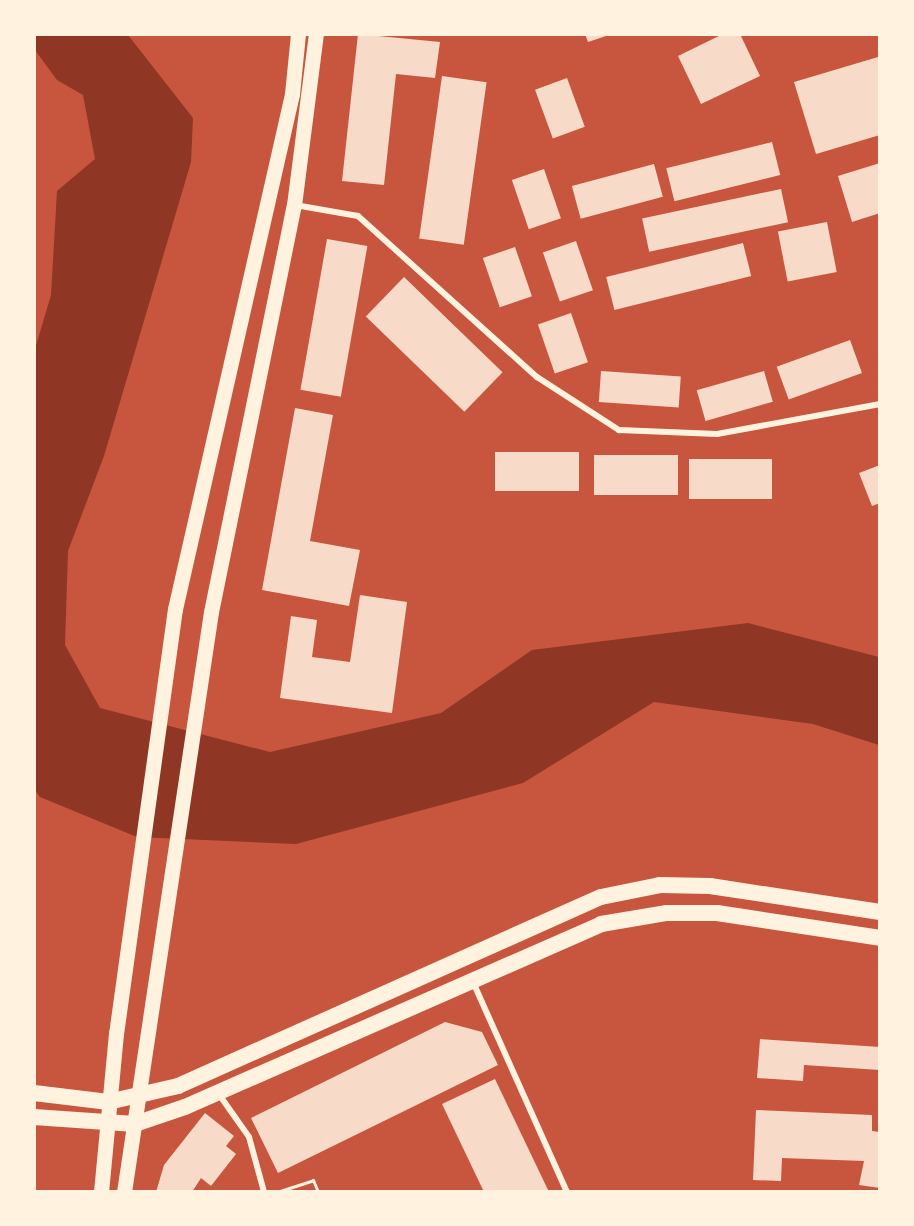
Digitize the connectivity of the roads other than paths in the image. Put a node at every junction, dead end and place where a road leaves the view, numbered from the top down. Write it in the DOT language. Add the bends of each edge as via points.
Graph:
graph roads {
  1 [pos="298,34"];
  2 [pos="316,34"];
  3 [pos="294,205"];
  4 [pos="879,404"];
  5 [pos="879,912"];
  6 [pos="879,938"];
  7 [pos="471,978"];
  8 [pos="218,1092"];
  9 [pos="34,1093"];
  10 [pos="140,1098"];
  11 [pos="108,1102"];
  12 [pos="34,1117"];
  13 [pos="135,1124"];
  14 [pos="108,1125"];
  15 [pos="100,1191"];
  16 [pos="124,1191"];
  17 [pos="264,1191"];
  18 [pos="567,1191"];
  1 -- 11 [label="main road" via="292,94 175,609"];
  2 -- 3 [label="main road"];
  3 -- 4 [label="street" via="358,216 537,377 619,430 717,434"];
  3 -- 10 [label="main road" via="211,612"];
  5 -- 10 [label="highway" via="710,885 660,885 602,897 178,1086"];
  6 -- 7 [label="highway" via="717,913 667,913 601,924"];
  7 -- 8 [label="highway"];
  7 -- 18 [label="street"];
  8 -- 13 [label="highway"];
  8 -- 17 [label="street" via="249,1137"];
  9 -- 11 [label="highway"];
  10 -- 11 [label="highway"];
  10 -- 13 [label="main road"];
  11 -- 14 [label="main road"];
  12 -- 14 [label="highway"];
  13 -- 14 [label="highway"];
  13 -- 16 [label="main road"];
  14 -- 15 [label="main road"];
}
